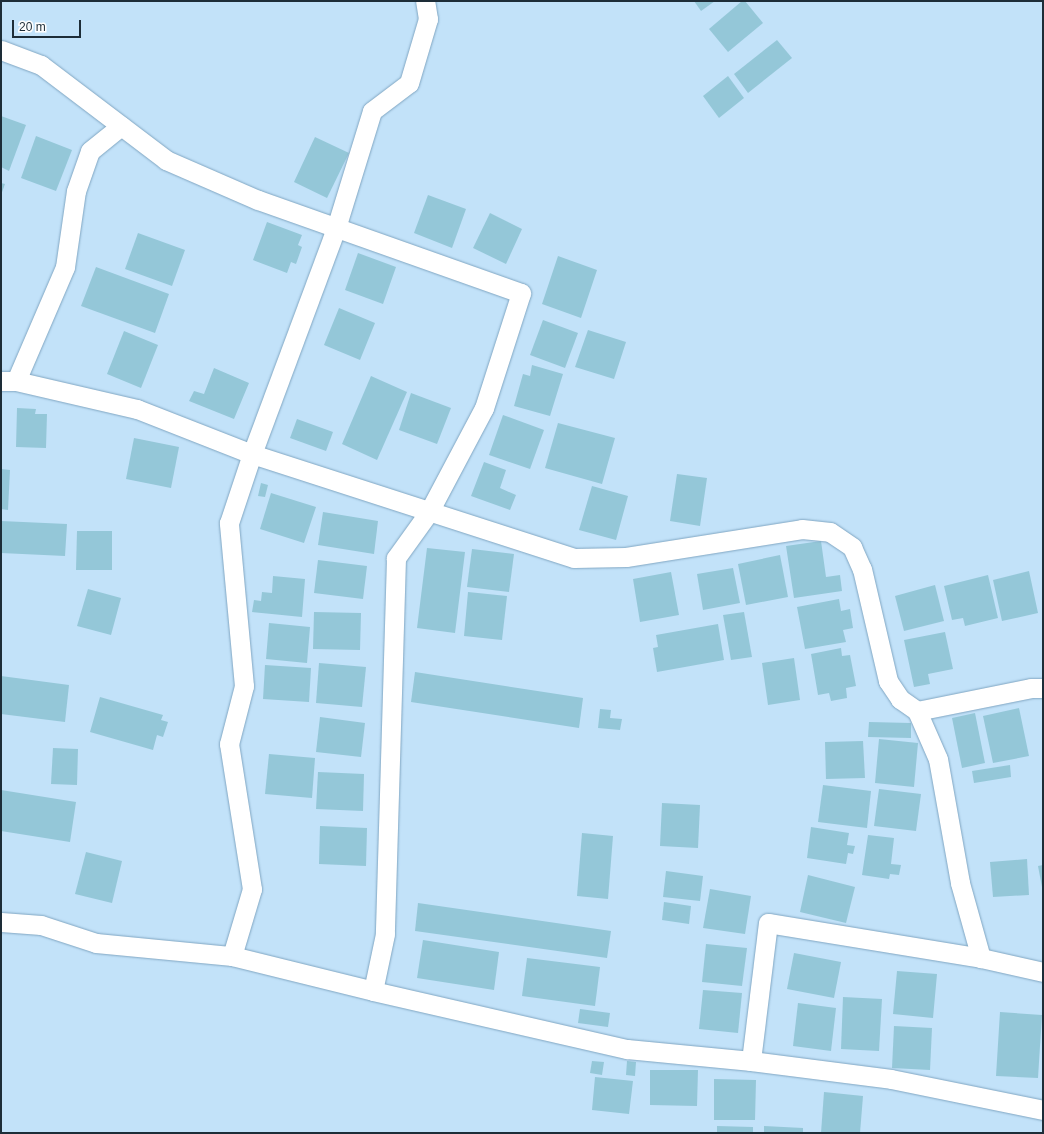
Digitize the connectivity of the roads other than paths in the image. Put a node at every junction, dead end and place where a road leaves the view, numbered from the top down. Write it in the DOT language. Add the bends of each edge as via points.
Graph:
graph roads {
  1 [pos="425,1"];
  2 [pos="1,50"];
  3 [pos="121,126"];
  4 [pos="336,228"];
  5 [pos="8,381"];
  6 [pos="252,454"];
  7 [pos="429,512"];
  8 [pos="1043,688"];
  9 [pos="916,710"];
  10 [pos="1,922"];
  11 [pos="232,956"];
  12 [pos="981,958"];
  13 [pos="1043,972"];
  14 [pos="373,991"];
  15 [pos="751,1061"];
  16 [pos="1043,1110"];
  1 -- 4 [label="street" via="428,20 409,83 372,111"];
  2 -- 3 [label="street" via="41,65"];
  3 -- 4 [label="street" via="166,160 258,200"];
  3 -- 5 [label="street" via="90,151 76,191 65,266"];
  4 -- 6 [label="street"];
  4 -- 7 [label="street" via="521,293 484,408"];
  5 -- 6 [label="street" via="137,409"];
  6 -- 7 [label="street"];
  6 -- 11 [label="street" via="229,523 244,686 229,744 252,889"];
  7 -- 9 [label="street" via="574,558 626,556 802,529 830,532 852,547 862,569 888,681 900,699"];
  7 -- 14 [label="street" via="396,558 384,934"];
  8 -- 9 [label="street" via="1031,688"];
  9 -- 12 [label="street" via="938,759 960,883"];
  10 -- 11 [label="street" via="41,925 96,943"];
  11 -- 14 [label="street"];
  12 -- 13 [label="street"];
  12 -- 15 [label="street" via="768,923"];
  14 -- 15 [label="street" via="627,1049"];
  15 -- 16 [label="street" via="890,1080"];
}
